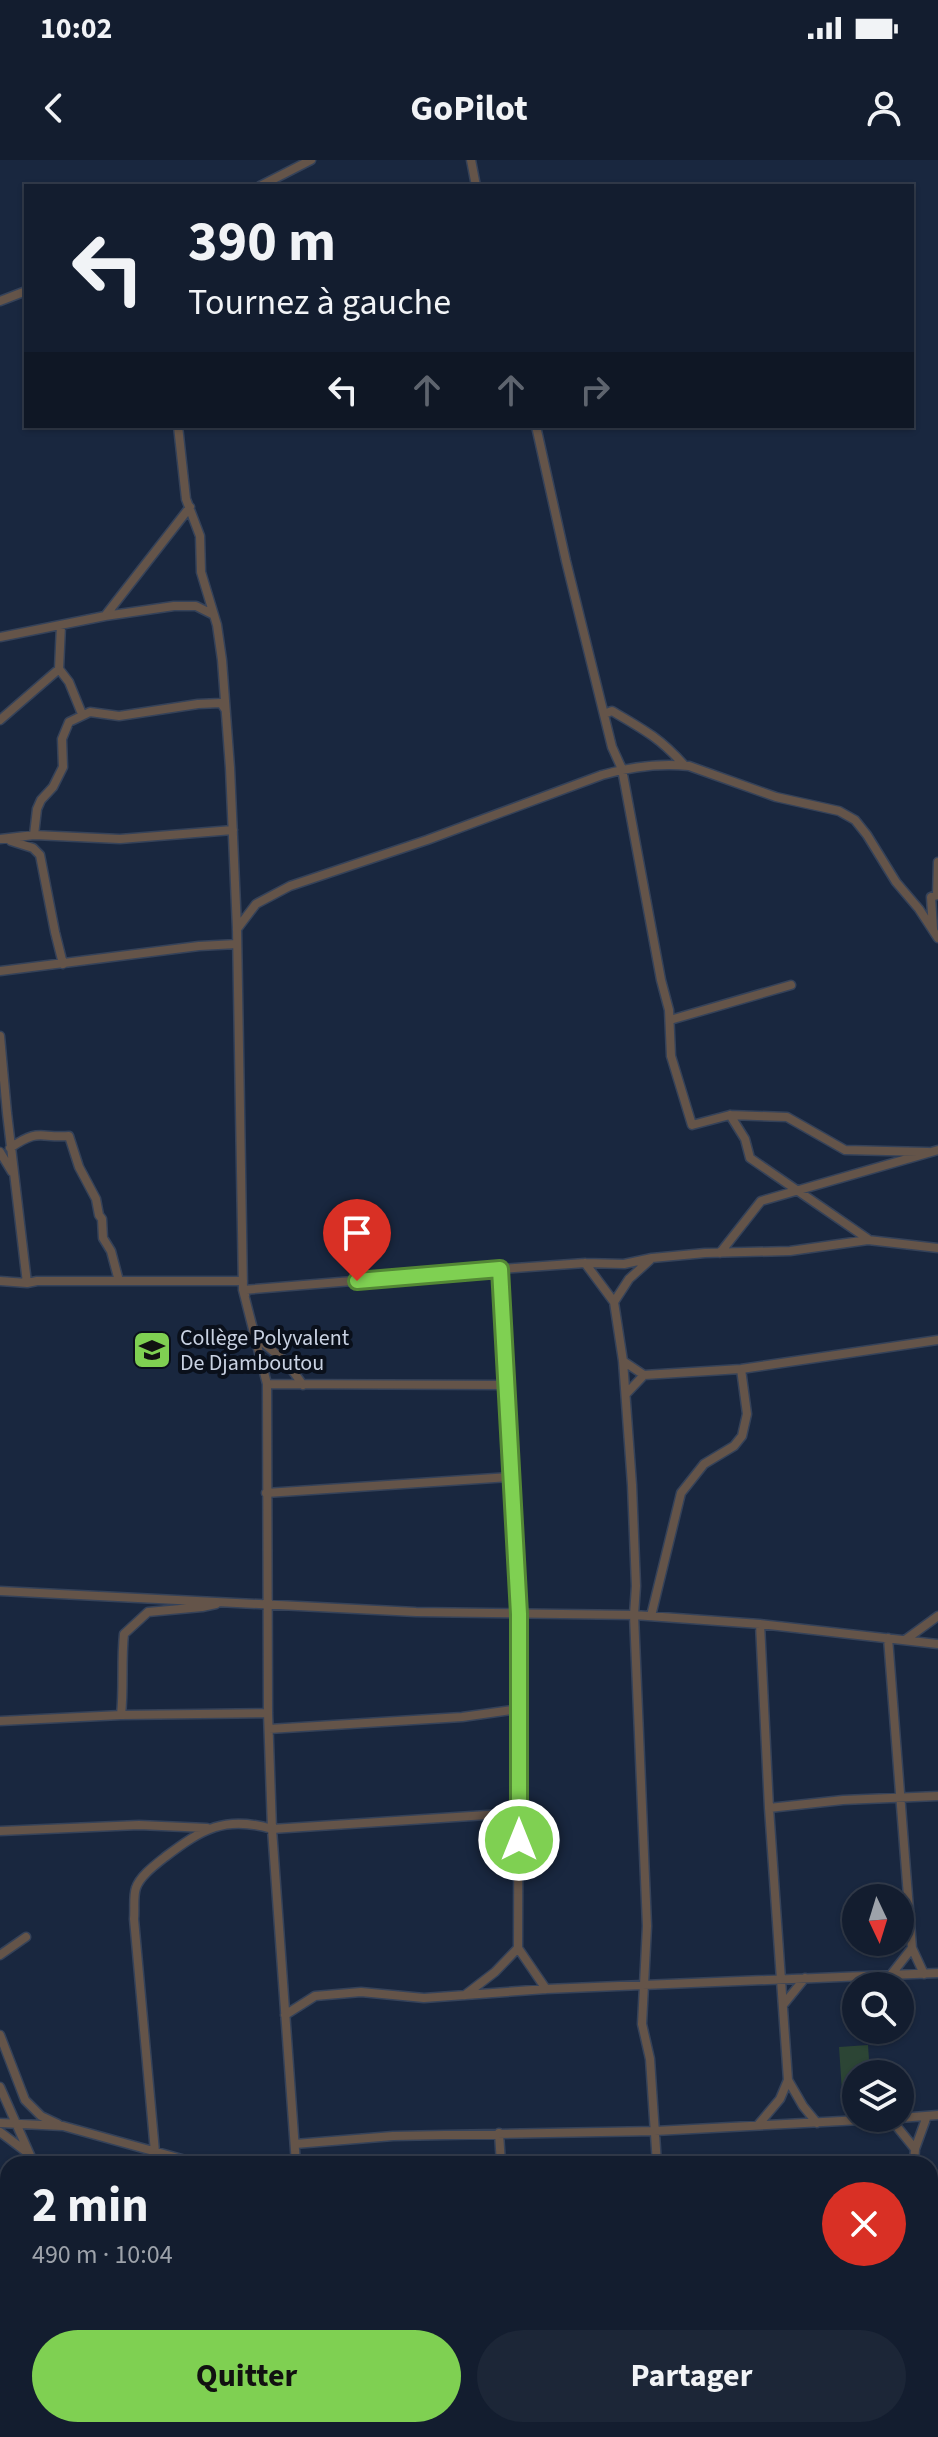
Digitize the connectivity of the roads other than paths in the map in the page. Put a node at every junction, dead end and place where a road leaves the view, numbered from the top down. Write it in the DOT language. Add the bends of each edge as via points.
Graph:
graph roads {
  1 [pos="311,160"];
  2 [pos="471,160"];
  3 [pos="264,184"];
  4 [pos="476,184"];
  5 [pos="24,292"];
  6 [pos="0,301"];
  7 [pos="178,428"];
  8 [pos="536,428"];
  9 [pos="190,507"];
  10 [pos="214,615"];
  11 [pos="105,616"];
  12 [pos="61,625"];
  13 [pos="0,637"];
  14 [pos="59,669"];
  15 [pos="226,711"];
  16 [pos="82,714"];
  17 [pos="604,714"];
  18 [pos="0,720"];
  19 [pos="685,766"];
  20 [pos="622,769"];
  21 [pos="233,830"];
  22 [pos="34,835"];
  23 [pos="3,839"];
  24 [pos="938,862"];
  25 [pos="237,929"];
  26 [pos="935,934"];
  27 [pos="237,944"];
  28 [pos="63,964"];
  29 [pos="0,971"];
  30 [pos="791,985"];
  31 [pos="670,1020"];
  32 [pos="0,1036"];
  33 [pos="730,1115"];
  34 [pos="10,1148"];
  35 [pos="933,1151"];
  36 [pos="0,1152"];
  37 [pos="13,1175"];
  38 [pos="795,1191"];
  39 [pos="868,1240"];
  40 [pos="938,1248"];
  41 [pos="720,1253"];
  42 [pos="652,1258"];
  43 [pos="585,1263"];
  44 [pos="500,1269"];
  45 [pos="0,1281"];
  46 [pos="119,1281"];
  47 [pos="27,1283"];
  48 [pos="243,1286"];
  49 [pos="614,1302"];
  50 [pos="260,1340"];
  51 [pos="938,1340"];
  52 [pos="623,1361"];
  53 [pos="741,1369"];
  54 [pos="644,1375"];
  55 [pos="268,1384"];
  56 [pos="303,1385"];
  57 [pos="506,1385"];
  58 [pos="626,1394"];
  59 [pos="511,1477"];
  60 [pos="266,1493"];
  61 [pos="0,1591"];
  62 [pos="224,1601"];
  63 [pos="266,1606"];
  64 [pos="519,1614"];
  65 [pos="634,1615"];
  66 [pos="651,1616"];
  67 [pos="938,1616"];
  68 [pos="760,1624"];
  69 [pos="888,1638"];
  70 [pos="905,1640"];
  71 [pos="938,1644"];
  72 [pos="519,1709"];
  73 [pos="268,1713"];
  74 [pos="121,1715"];
  75 [pos="0,1721"];
  76 [pos="269,1729"];
  77 [pos="938,1796"];
  78 [pos="901,1798"];
  79 [pos="769,1808"];
  80 [pos="519,1813"];
  81 [pos="208,1828"];
  82 [pos="272,1829"];
  83 [pos="0,1831"];
  84 [pos="907,1884"];
  85 [pos="26,1937"];
  86 [pos="518,1948"];
  87 [pos="914,1952"];
  88 [pos="0,1955"];
  89 [pos="906,1956"];
  90 [pos="893,1972"];
  91 [pos="938,1973"];
  92 [pos="924,1974"];
  93 [pos="914,1975"];
  94 [pos="842,1977"];
  95 [pos="805,1978"];
  96 [pos="781,1979"];
  97 [pos="643,1985"];
  98 [pos="546,1989"];
  99 [pos="465,1995"];
  100 [pos="783,2005"];
  101 [pos="285,2015"];
  102 [pos="0,2035"];
  103 [pos="788,2080"];
  104 [pos="0,2087"];
  105 [pos="938,2115"];
  106 [pos="927,2116"];
  107 [pos="914,2117"];
  108 [pos="842,2121"];
  109 [pos="0,2123"];
  110 [pos="817,2123"];
  111 [pos="18,2124"];
  112 [pos="63,2126"];
  113 [pos="758,2126"];
  114 [pos="655,2131"];
  115 [pos="0,2132"];
  116 [pos="901,2132"];
  117 [pos="499,2133"];
  118 [pos="295,2144"];
  119 [pos="915,2149"];
  120 [pos="155,2152"];
  121 [pos="28,2156"];
  122 [pos="31,2156"];
  123 [pos="170,2156"];
  124 [pos="295,2156"];
  125 [pos="500,2156"];
  126 [pos="657,2156"];
  127 [pos="915,2156"];
  1 -- 3 [label="street"];
  2 -- 4 [label="street"];
  5 -- 6 [label="street"];
  7 -- 9 [label="street"];
  8 -- 17 [label="street"];
  9 -- 10 [label="street"];
  9 -- 11 [label="street"];
  10 -- 11 [label="street" via="184,605"];
  10 -- 15 [label="street"];
  11 -- 12 [label="street"];
  12 -- 13 [label="street"];
  12 -- 14 [label="street"];
  14 -- 16 [label="street"];
  14 -- 18 [label="street"];
  15 -- 16 [label="street" via="221,703 119,716"];
  15 -- 21 [label="street"];
  16 -- 22 [label="street" via="66,729 63,767 37,809"];
  17 -- 19 [label="street" via="612,711 647,730"];
  17 -- 20 [label="street"];
  19 -- 20 [label="street"];
  19 -- 26 [label="street" via="855,820"];
  20 -- 25 [label="street" via="290,886 256,904"];
  20 -- 31 [label="street"];
  21 -- 22 [label="street" via="120,839"];
  21 -- 25 [label="street"];
  22 -- 23 [label="street"];
  23 -- 28 [label="street" via="40,855"];
  24 -- 26 [label="street" via="937,895 931,897"];
  25 -- 27 [label="street"];
  27 -- 28 [label="street"];
  27 -- 48 [label="street"];
  28 -- 29 [label="street"];
  30 -- 31 [label="street"];
  31 -- 33 [label="street" via="671,1056 692,1125"];
  32 -- 34 [label="street"];
  33 -- 35 [label="street" via="787,1117 845,1150"];
  33 -- 38 [label="street" via="750,1158"];
  34 -- 37 [label="street"];
  34 -- 46 [label="street" via="35,1134 69,1136 96,1199"];
  35 -- 38 [label="street"];
  36 -- 37 [label="street"];
  37 -- 47 [label="street"];
  38 -- 39 [label="street"];
  38 -- 41 [label="street" via="761,1201"];
  39 -- 40 [label="street"];
  39 -- 41 [label="street" via="790,1251"];
  41 -- 42 [label="street"];
  42 -- 43 [label="street"];
  42 -- 49 [label="street"];
  43 -- 44 [label="street"];
  43 -- 49 [label="street"];
  44 -- 48 [label="street"];
  44 -- 57 [label="street"];
  45 -- 47 [label="street"];
  46 -- 47 [label="street"];
  46 -- 48 [label="street"];
  48 -- 50 [label="street"];
  48 -- 55 [label="street"];
  49 -- 52 [label="street"];
  50 -- 55 [label="street" via="269,1366"];
  50 -- 56 [label="street"];
  51 -- 53 [label="street"];
  52 -- 54 [label="street"];
  52 -- 58 [label="street"];
  53 -- 54 [label="street"];
  53 -- 66 [label="street" via="747,1414 742,1436 704,1464 681,1493"];
  54 -- 58 [label="street"];
  55 -- 56 [label="street"];
  55 -- 60 [label="street"];
  56 -- 57 [label="street"];
  57 -- 59 [label="street"];
  58 -- 65 [label="street"];
  59 -- 60 [label="street"];
  59 -- 64 [label="street"];
  60 -- 63 [label="street"];
  61 -- 62 [label="street"];
  62 -- 63 [label="street"];
  62 -- 74 [label="street" via="148,1612 124,1634"];
  63 -- 64 [label="street"];
  63 -- 73 [label="street"];
  64 -- 65 [label="street"];
  64 -- 72 [label="street"];
  65 -- 66 [label="street"];
  65 -- 97 [label="street" via="647,1926"];
  66 -- 68 [label="street"];
  67 -- 70 [label="street"];
  68 -- 69 [label="street"];
  68 -- 79 [label="street"];
  69 -- 70 [label="street"];
  69 -- 78 [label="street"];
  70 -- 71 [label="street"];
  72 -- 76 [label="street"];
  72 -- 80 [label="street"];
  73 -- 74 [label="street"];
  73 -- 76 [label="street"];
  74 -- 75 [label="street"];
  76 -- 82 [label="street"];
  77 -- 78 [label="street"];
  78 -- 79 [label="street"];
  78 -- 84 [label="street"];
  79 -- 96 [label="street"];
  80 -- 82 [label="street"];
  80 -- 86 [label="street"];
  81 -- 82 [label="street" via="242,1823"];
  81 -- 83 [label="street"];
  81 -- 120 [label="street" via="151,1868 136,1888 134,1919"];
  82 -- 101 [label="street"];
  85 -- 88 [label="street"];
  86 -- 98 [label="street"];
  86 -- 99 [label="street"];
  87 -- 92 [label="street"];
  89 -- 90 [label="street"];
  91 -- 92 [label="street"];
  92 -- 93 [label="street"];
  94 -- 95 [label="street"];
  95 -- 96 [label="street"];
  95 -- 100 [label="street"];
  96 -- 97 [label="street"];
  96 -- 100 [label="street"];
  97 -- 98 [label="street"];
  97 -- 114 [label="street" via="642,2024"];
  98 -- 99 [label="street"];
  99 -- 101 [label="street" via="315,1996"];
  100 -- 103 [label="street"];
  101 -- 118 [label="street"];
  102 -- 112 [label="street" via="25,2100 41,2116"];
  103 -- 110 [label="street"];
  103 -- 113 [label="street"];
  104 -- 111 [label="street"];
  105 -- 106 [label="street"];
  106 -- 107 [label="street"];
  106 -- 119 [label="street"];
  108 -- 110 [label="street"];
  109 -- 111 [label="street"];
  110 -- 113 [label="street"];
  111 -- 112 [label="street"];
  111 -- 122 [label="street"];
  112 -- 120 [label="street"];
  113 -- 114 [label="street"];
  114 -- 117 [label="street"];
  114 -- 126 [label="street"];
  115 -- 121 [label="street"];
  116 -- 119 [label="street"];
  117 -- 118 [label="street"];
  117 -- 125 [label="street"];
  118 -- 124 [label="street"];
  119 -- 127 [label="street"];
  120 -- 123 [label="street"];
}
